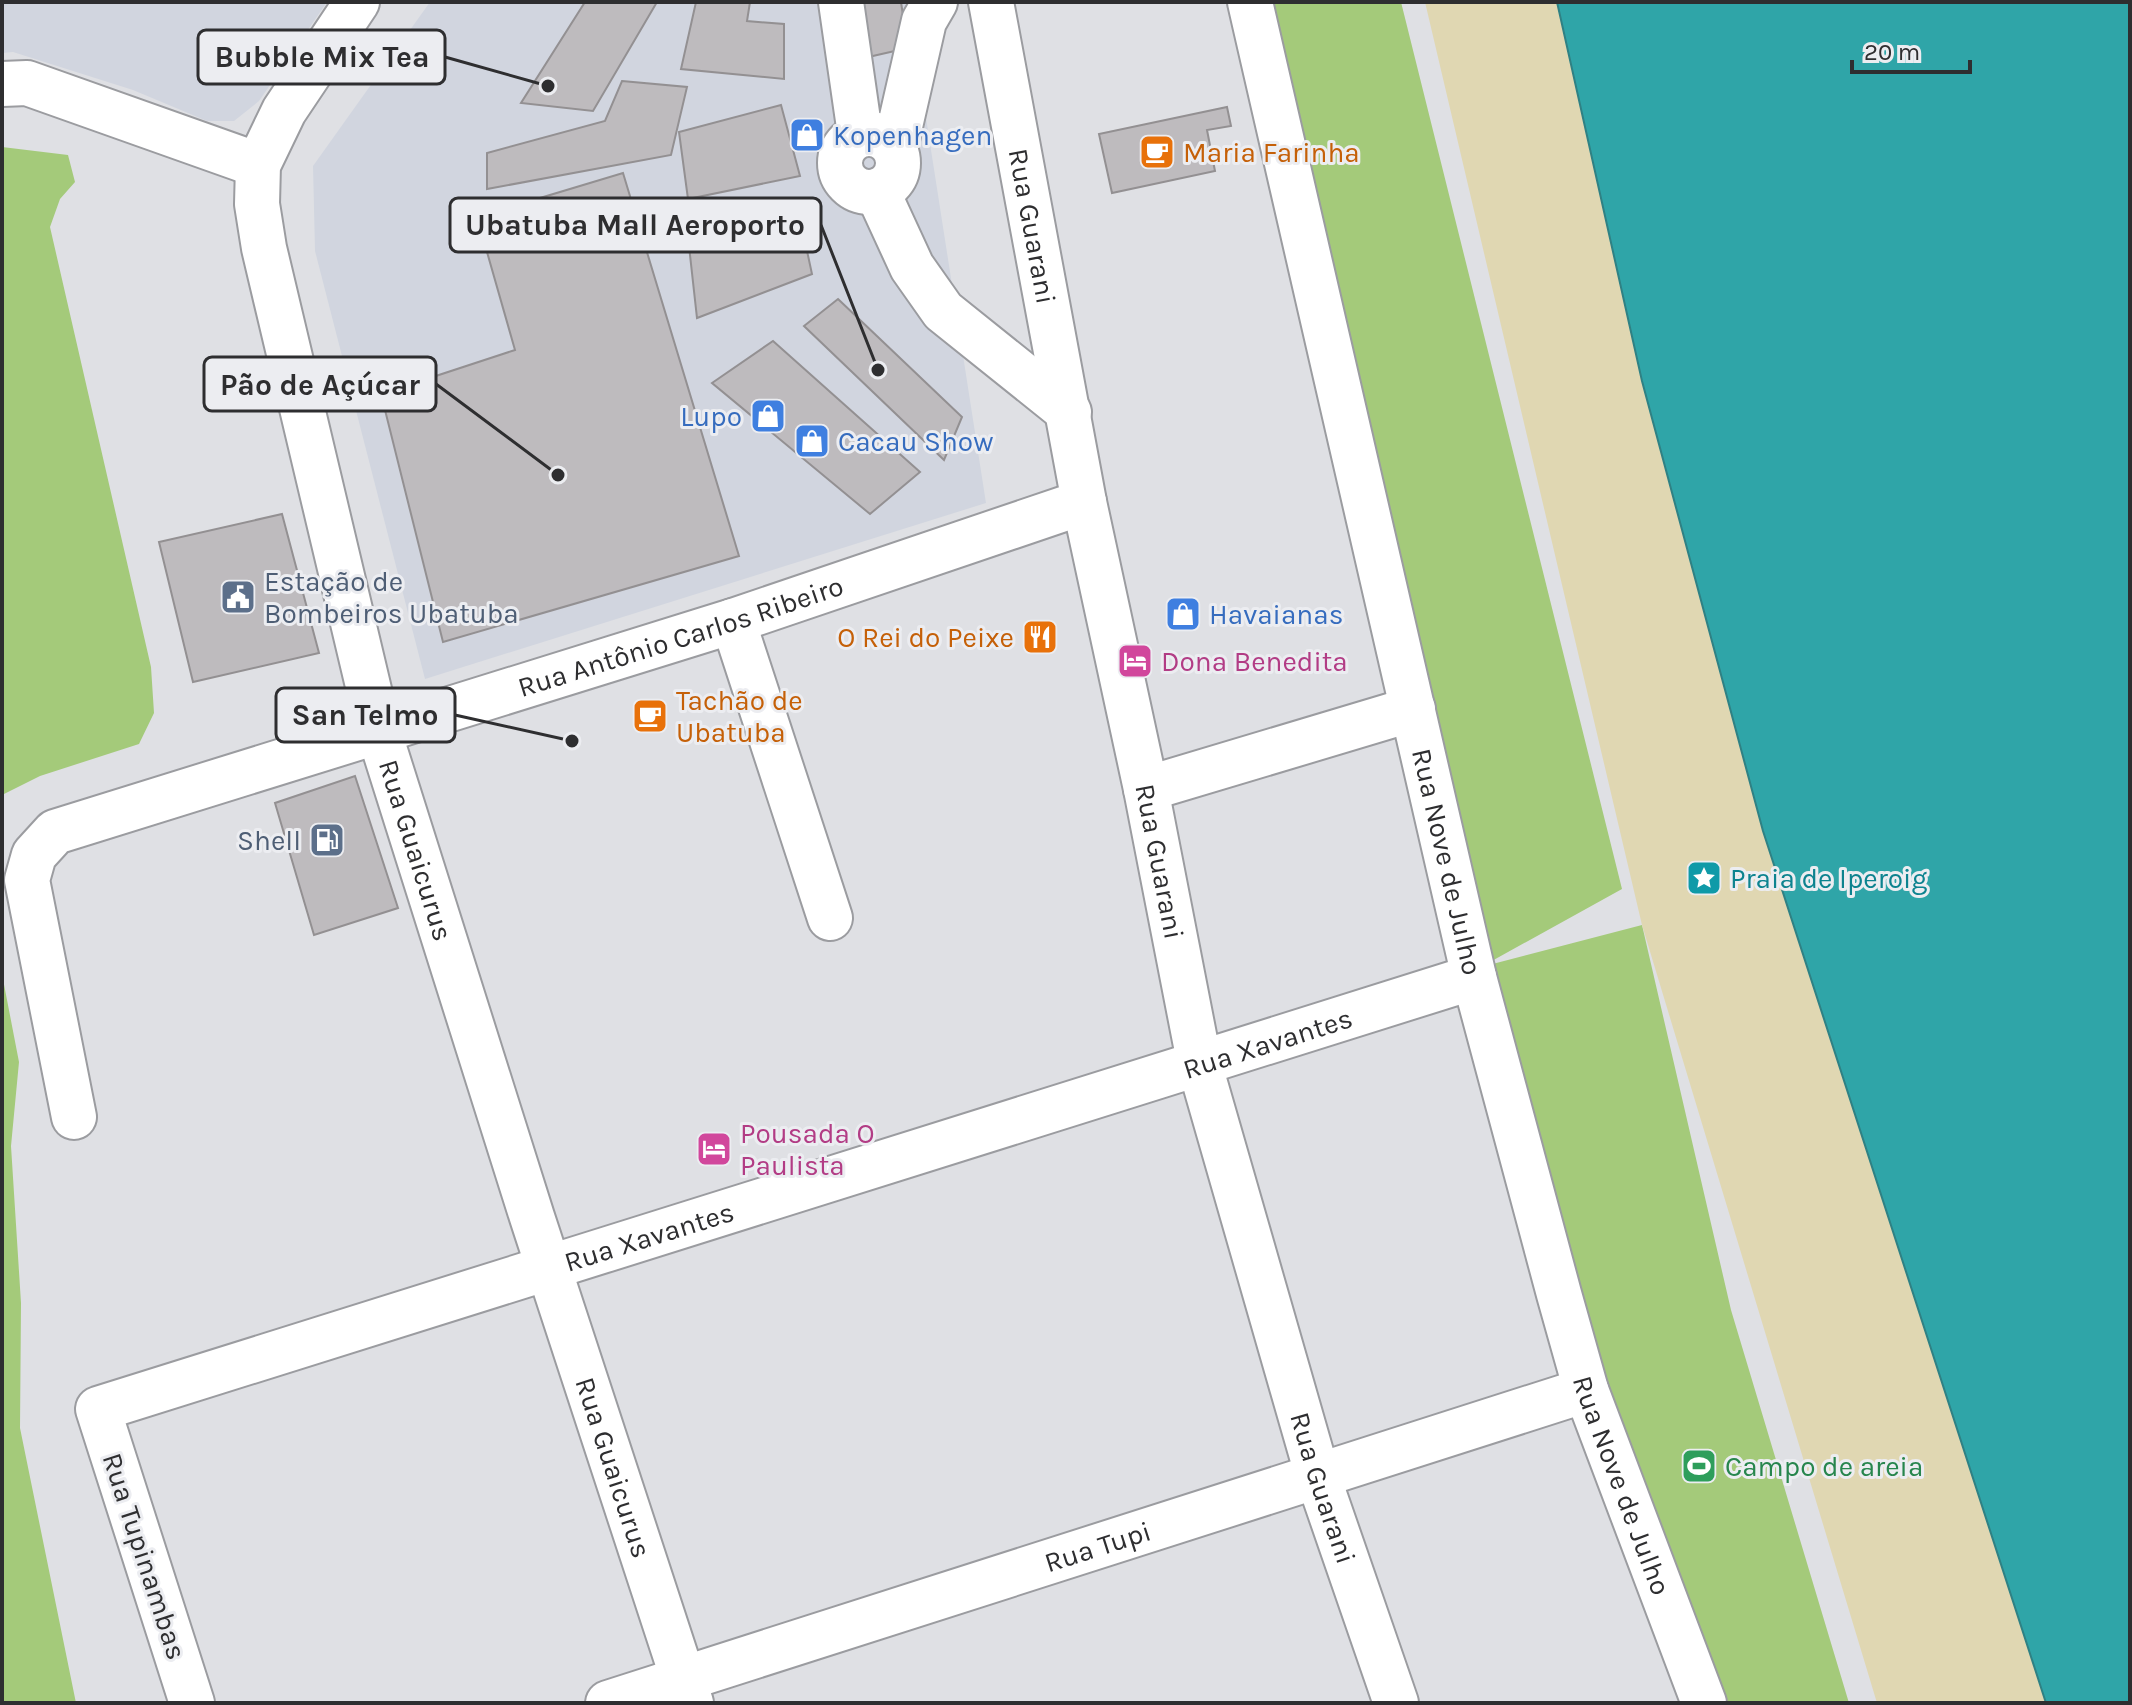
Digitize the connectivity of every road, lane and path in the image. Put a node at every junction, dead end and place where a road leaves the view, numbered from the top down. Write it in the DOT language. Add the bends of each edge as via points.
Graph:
graph roads {
  1 [pos="357,2"];
  2 [pos="841,2"];
  3 [pos="935,2"];
  4 [pos="991,2"];
  5 [pos="1250,2"];
  6 [pos="2,84"];
  7 [pos="877,141"];
  8 [pos="258,165"];
  9 [pos="1069,412"];
  10 [pos="1084,502"];
  11 [pos="733,621"];
  12 [pos="1413,709"];
  13 [pos="379,732"];
  14 [pos="1146,789"];
  15 [pos="830,918"];
  16 [pos="1474,977"];
  17 [pos="1200,1066"];
  18 [pos="74,1117"];
  19 [pos="548,1266"];
  20 [pos="1586,1390"];
  21 [pos="98,1409"];
  22 [pos="1318,1477"];
  23 [pos="687,1692"];
  24 [pos="192,1703"];
  25 [pos="608,1703"];
  26 [pos="1396,1703"];
  27 [pos="1704,1703"];
  1 -- 8 [label="street, Rua Guaicurus" via="284,111"];
  2 -- 7 [label="street"];
  3 -- 7 [label="street"];
  4 -- 9 [label="street, Rua Guarani"];
  5 -- 12 [label="street, Rua Nove de Julho"];
  6 -- 8 [label="street" via="27,83"];
  7 -- 9 [label="street" via="898,161 896,174 877,191 912,267 943,311"];
  8 -- 13 [label="street, Rua Guaicurus" via="264,248"];
  9 -- 10 [label="street, Rua Guarani"];
  10 -- 11 [label="street, Rua Antônio Carlos Ribeiro"];
  10 -- 14 [label="street, Rua Guarani"];
  11 -- 13 [label="street, Rua Antônio Carlos Ribeiro"];
  11 -- 15 [label="street"];
  12 -- 14 [label="street"];
  12 -- 16 [label="street, Rua Nove de Julho"];
  13 -- 18 [label="street, Rua Antônio Carlos Ribeiro" via="55,832 34,855 27,880"];
  13 -- 19 [label="street, Rua Guaicurus"];
  14 -- 17 [label="street, Rua Guarani"];
  16 -- 17 [label="street, Rua Xavantes"];
  16 -- 20 [label="street, Rua Nove de Julho"];
  17 -- 19 [label="street, Rua Xavantes"];
  17 -- 22 [label="street, Rua Guarani"];
  19 -- 21 [label="street, Rua Xavantes"];
  19 -- 23 [label="street, Rua Guaicurus"];
  20 -- 22 [label="street, Rua Tupi"];
  20 -- 27 [label="street, Rua Nove de Julho"];
  21 -- 24 [label="street, Rua Tupinambas"];
  22 -- 23 [label="street, Rua Tupi"];
  22 -- 26 [label="street, Rua Guarani"];
  23 -- 25 [label="street, Rua Tupi"];
}
